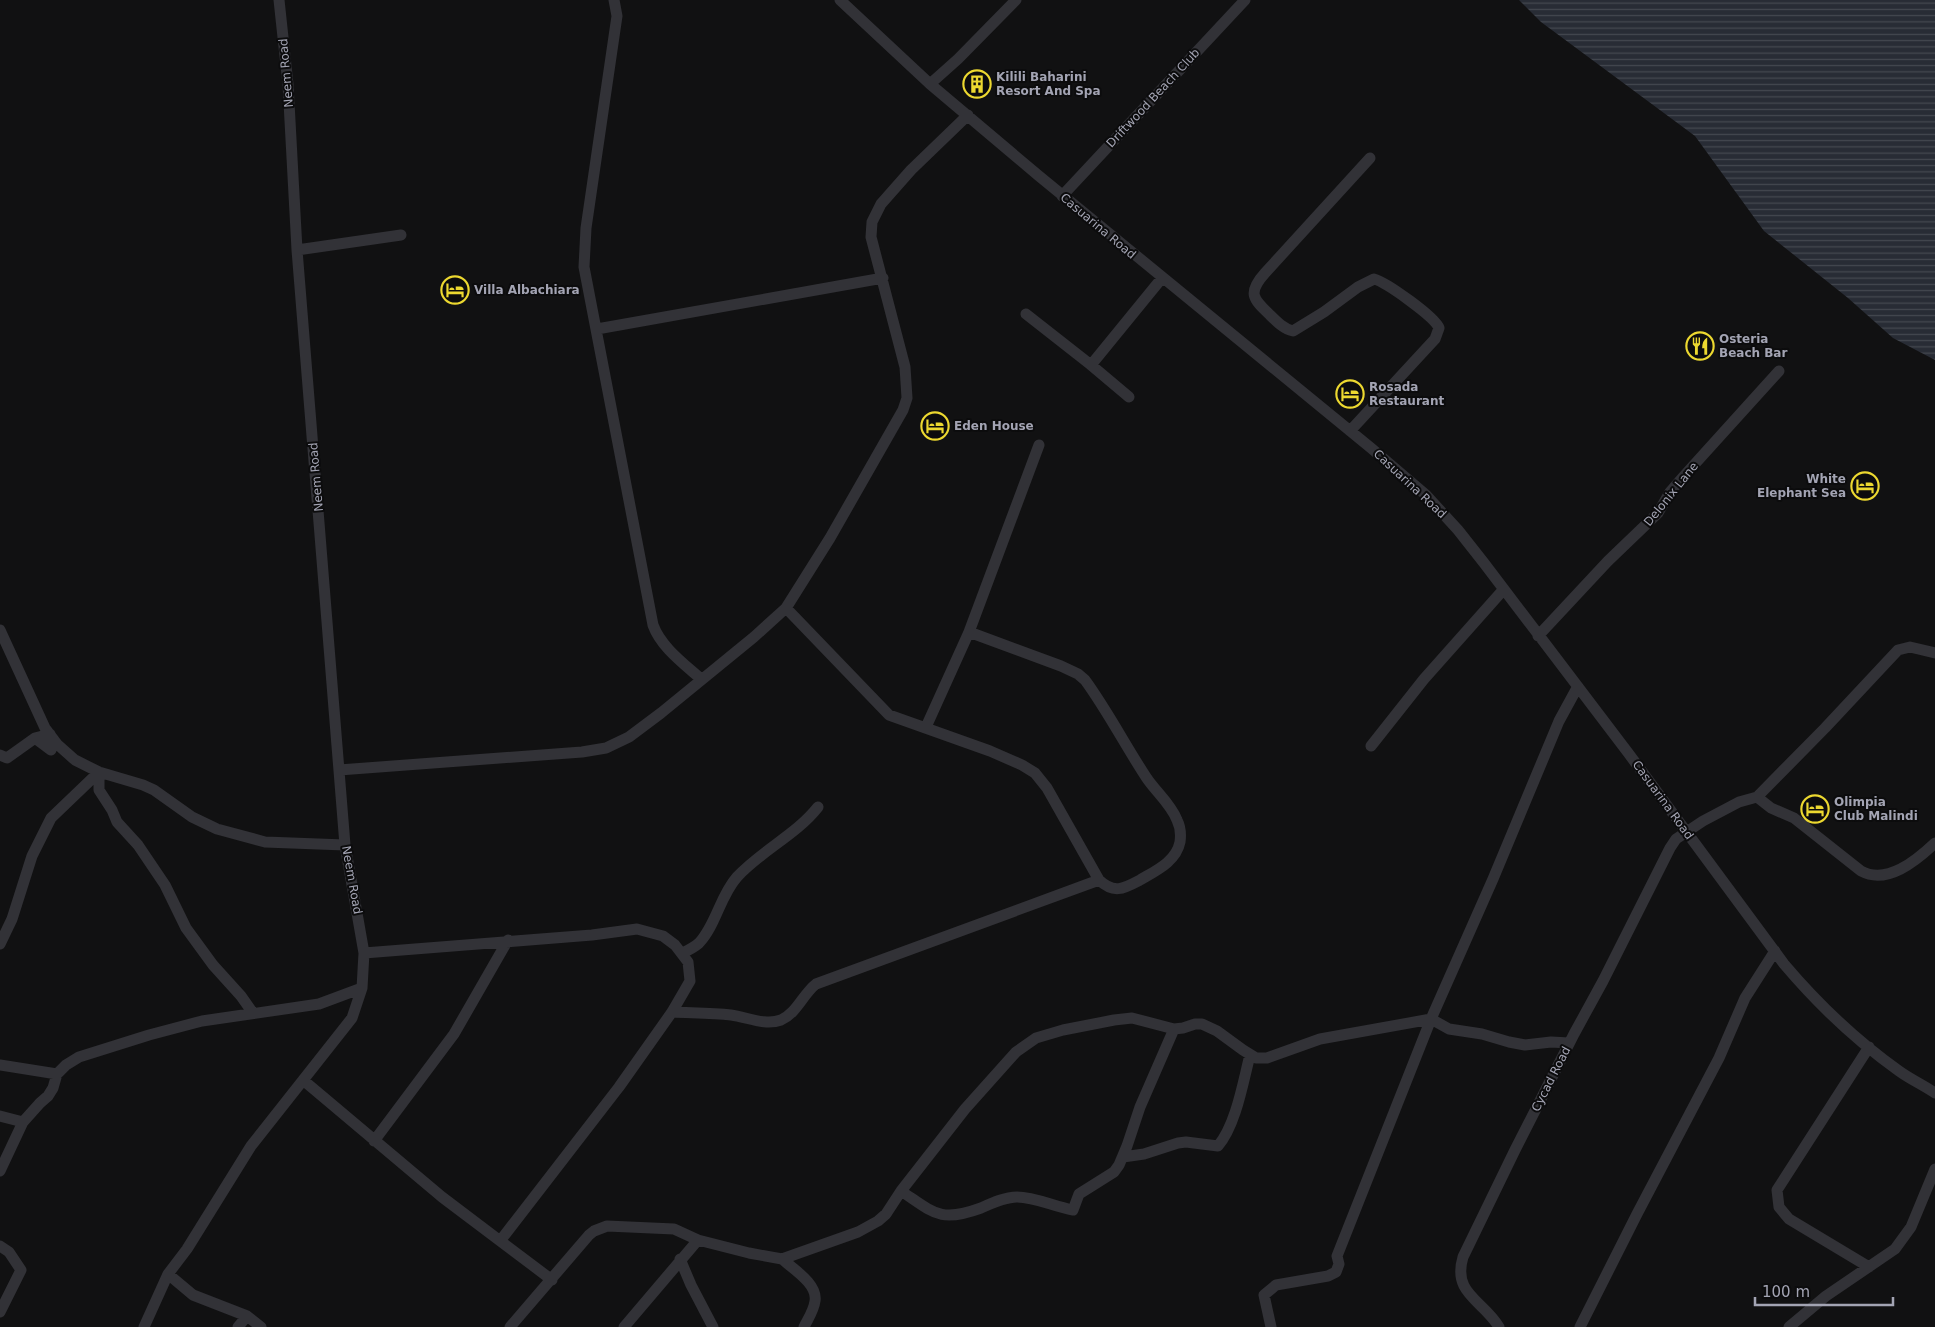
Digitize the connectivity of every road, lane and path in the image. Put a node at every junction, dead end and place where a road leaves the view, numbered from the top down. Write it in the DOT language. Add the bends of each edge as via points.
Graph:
graph roads {
  1 [pos="279,0"];
  2 [pos="614,0"];
  3 [pos="840,0"];
  4 [pos="1016,0"];
  5 [pos="1245,0"];
  6 [pos="930,84"];
  7 [pos="968,115"];
  8 [pos="1370,158"];
  9 [pos="1062,196"];
  10 [pos="401,235"];
  11 [pos="297,250"];
  12 [pos="883,278"];
  13 [pos="1162,278"];
  14 [pos="1026,314"];
  15 [pos="597,329"];
  16 [pos="1091,365"];
  17 [pos="1779,371"];
  18 [pos="1129,397"];
  19 [pos="1350,431"];
  20 [pos="1039,445"];
  21 [pos="1504,589"];
  22 [pos="786,608"];
  23 [pos="0,630"];
  24 [pos="969,632"];
  25 [pos="1538,636"];
  26 [pos="1935,653"];
  27 [pos="701,679"];
  28 [pos="1577,688"];
  29 [pos="926,727"];
  30 [pos="50,734"];
  31 [pos="35,738"];
  32 [pos="1371,746"];
  33 [pos="51,750"];
  34 [pos="0,755"];
  35 [pos="339,770"];
  36 [pos="99,772"];
  37 [pos="1756,797"];
  38 [pos="818,807"];
  39 [pos="1687,832"];
  40 [pos="1935,843"];
  41 [pos="345,845"];
  42 [pos="1099,880"];
  43 [pos="508,940"];
  44 [pos="0,944"];
  45 [pos="1775,951"];
  46 [pos="364,953"];
  47 [pos="683,953"];
  48 [pos="362,988"];
  49 [pos="672,1012"];
  50 [pos="253,1013"];
  51 [pos="1431,1019"];
  52 [pos="1174,1029"];
  53 [pos="1569,1043"];
  54 [pos="1869,1047"];
  55 [pos="1250,1055"];
  56 [pos="0,1065"];
  57 [pos="57,1074"];
  58 [pos="303,1080"];
  59 [pos="1935,1092"];
  60 [pos="0,1116"];
  61 [pos="23,1122"];
  62 [pos="374,1141"];
  63 [pos="1123,1157"];
  64 [pos="1935,1169"];
  65 [pos="0,1171"];
  66 [pos="901,1191"];
  67 [pos="698,1240"];
  68 [pos="500,1241"];
  69 [pos="0,1246"];
  70 [pos="680,1259"];
  71 [pos="782,1259"];
  72 [pos="1869,1267"];
  73 [pos="168,1274"];
  74 [pos="552,1280"];
  75 [pos="0,1312"];
  76 [pos="247,1316"];
  77 [pos="144,1327"];
  78 [pos="238,1327"];
  79 [pos="261,1327"];
  80 [pos="510,1327"];
  81 [pos="624,1327"];
  82 [pos="713,1327"];
  83 [pos="804,1327"];
  84 [pos="1270,1327"];
  85 [pos="1499,1327"];
  86 [pos="1580,1327"];
  87 [pos="1789,1327"];
  1 -- 11 [label="street, Neem Road" via="288,84"];
  2 -- 15 [label="street" via="616,25 584,247 586,281"];
  3 -- 6 [label="street, Casuarina Road"];
  4 -- 6 [label="street"];
  5 -- 9 [label="street, Driftwood Beach Club"];
  6 -- 7 [label="street, Casuarina Road"];
  7 -- 9 [label="street, Casuarina Road"];
  7 -- 12 [label="street" via="911,170 875,214 871,237"];
  8 -- 19 [label="street" via="1256,283 1254,296 1256,302 1282,326 1294,331 1374,279 1433,319 1439,328 1435,339"];
  9 -- 13 [label="street, Casuarina Road"];
  10 -- 11 [label="street"];
  11 -- 35 [label="street, Neem Road"];
  12 -- 15 [label="street"];
  12 -- 22 [label="street" via="905,367 907,398 830,538"];
  13 -- 16 [label="street"];
  13 -- 19 [label="street, Casuarina Road"];
  14 -- 16 [label="street"];
  15 -- 27 [label="street" via="653,625 664,645"];
  16 -- 18 [label="street"];
  17 -- 25 [label="street, Delonix Lane" via="1670,492 1658,513"];
  19 -- 21 [label="street, Casuarina Road" via="1441,511"];
  20 -- 24 [label="street"];
  21 -- 25 [label="street, Casuarina Road"];
  21 -- 32 [label="street" via="1424,679"];
  22 -- 27 [label="street"];
  22 -- 29 [label="street" via="885,712"];
  23 -- 30 [label="street"];
  24 -- 29 [label="street"];
  24 -- 42 [label="street" via="1078,674 1147,779 1177,817 1180,842 1170,861 1119,890 1106,887"];
  25 -- 28 [label="street, Casuarina Road"];
  26 -- 37 [label="street" via="1910,647 1898,650"];
  27 -- 35 [label="street" via="628,737 595,751"];
  28 -- 39 [label="street, Casuarina Road"];
  28 -- 51 [label="street" via="1559,721"];
  29 -- 42 [label="street" via="990,751 1035,773 1048,788"];
  30 -- 31 [label="street"];
  30 -- 36 [label="street" via="76,760"];
  31 -- 33 [label="street"];
  31 -- 34 [label="street" via="7,758"];
  35 -- 41 [label="street, Neem Road"];
  36 -- 41 [label="street" via="154,790 192,817 217,828 265,842"];
  36 -- 44 [label="street" via="51,818 32,856 12,919"];
  36 -- 50 [label="street" via="99,790 116,822 138,845 165,885 186,928"];
  37 -- 39 [label="street, Cycad Road" via="1726,808"];
  37 -- 40 [label="street" via="1794,818 1870,876 1900,869"];
  38 -- 47 [label="street" via="737,877 722,898 706,933 698,944"];
  39 -- 45 [label="street, Casuarina Road"];
  39 -- 53 [label="street, Cycad Road" via="1676,839 1660,864"];
  41 -- 46 [label="street, Neem Road"];
  42 -- 49 [label="street" via="816,984 808,990 801,1004 782,1019 770,1022 730,1015"];
  43 -- 46 [label="street"];
  43 -- 47 [label="street" via="637,929 663,936"];
  43 -- 62 [label="street" via="454,1034"];
  45 -- 54 [label="street, Casuarina Road" via="1801,984"];
  45 -- 86 [label="street" via="1745,998 1720,1058"];
  46 -- 48 [label="street, Neem Road"];
  47 -- 49 [label="street" via="688,962 690,981"];
  48 -- 50 [label="street" via="319,1004"];
  48 -- 58 [label="street, Neem Road" via="352,1018"];
  49 -- 68 [label="street"];
  50 -- 57 [label="street" via="202,1021 149,1035 79,1057"];
  51 -- 53 [label="street" via="1449,1029 1525,1045"];
  51 -- 55 [label="street" via="1320,1039 1267,1058"];
  51 -- 84 [label="street" via="1337,1256 1336,1272 1270,1289 1264,1295"];
  52 -- 55 [label="street" via="1202,1024"];
  52 -- 63 [label="street" via="1140,1106"];
  52 -- 66 [label="street" via="1132,1018 1036,1038 1016,1052 965,1109"];
  53 -- 85 [label="street, Cycad Road" via="1460,1268 1461,1282"];
  54 -- 59 [label="street, Casuarina Road" via="1900,1072"];
  54 -- 72 [label="street" via="1777,1190 1779,1206 1789,1219"];
  55 -- 63 [label="street" via="1231,1123 1218,1146 1186,1142"];
  56 -- 57 [label="street"];
  57 -- 61 [label="street" via="54,1088"];
  58 -- 62 [label="street"];
  58 -- 73 [label="street, Neem Road" via="250,1146 187,1249"];
  60 -- 61 [label="street"];
  61 -- 65 [label="street"];
  62 -- 68 [label="street"];
  63 -- 66 [label="street" via="1114,1172 1080,1194 1073,1210 1017,1197 948,1216 935,1213"];
  64 -- 72 [label="street" via="1911,1227 1895,1249"];
  66 -- 71 [label="street" via="878,1221 858,1232"];
  67 -- 70 [label="street"];
  67 -- 71 [label="street"];
  67 -- 74 [label="street" via="669,1229 607,1226 589,1235"];
  68 -- 74 [label="street"];
  69 -- 75 [label="street" via="9,1252 21,1270"];
  70 -- 81 [label="street"];
  70 -- 82 [label="street"];
  71 -- 83 [label="street" via="807,1280 816,1294"];
  72 -- 87 [label="street" via="1826,1296"];
  73 -- 76 [label="street" via="193,1294"];
  73 -- 77 [label="street, Neem Road"];
  74 -- 80 [label="street"];
  76 -- 78 [label="street"];
  76 -- 79 [label="street"];
}
